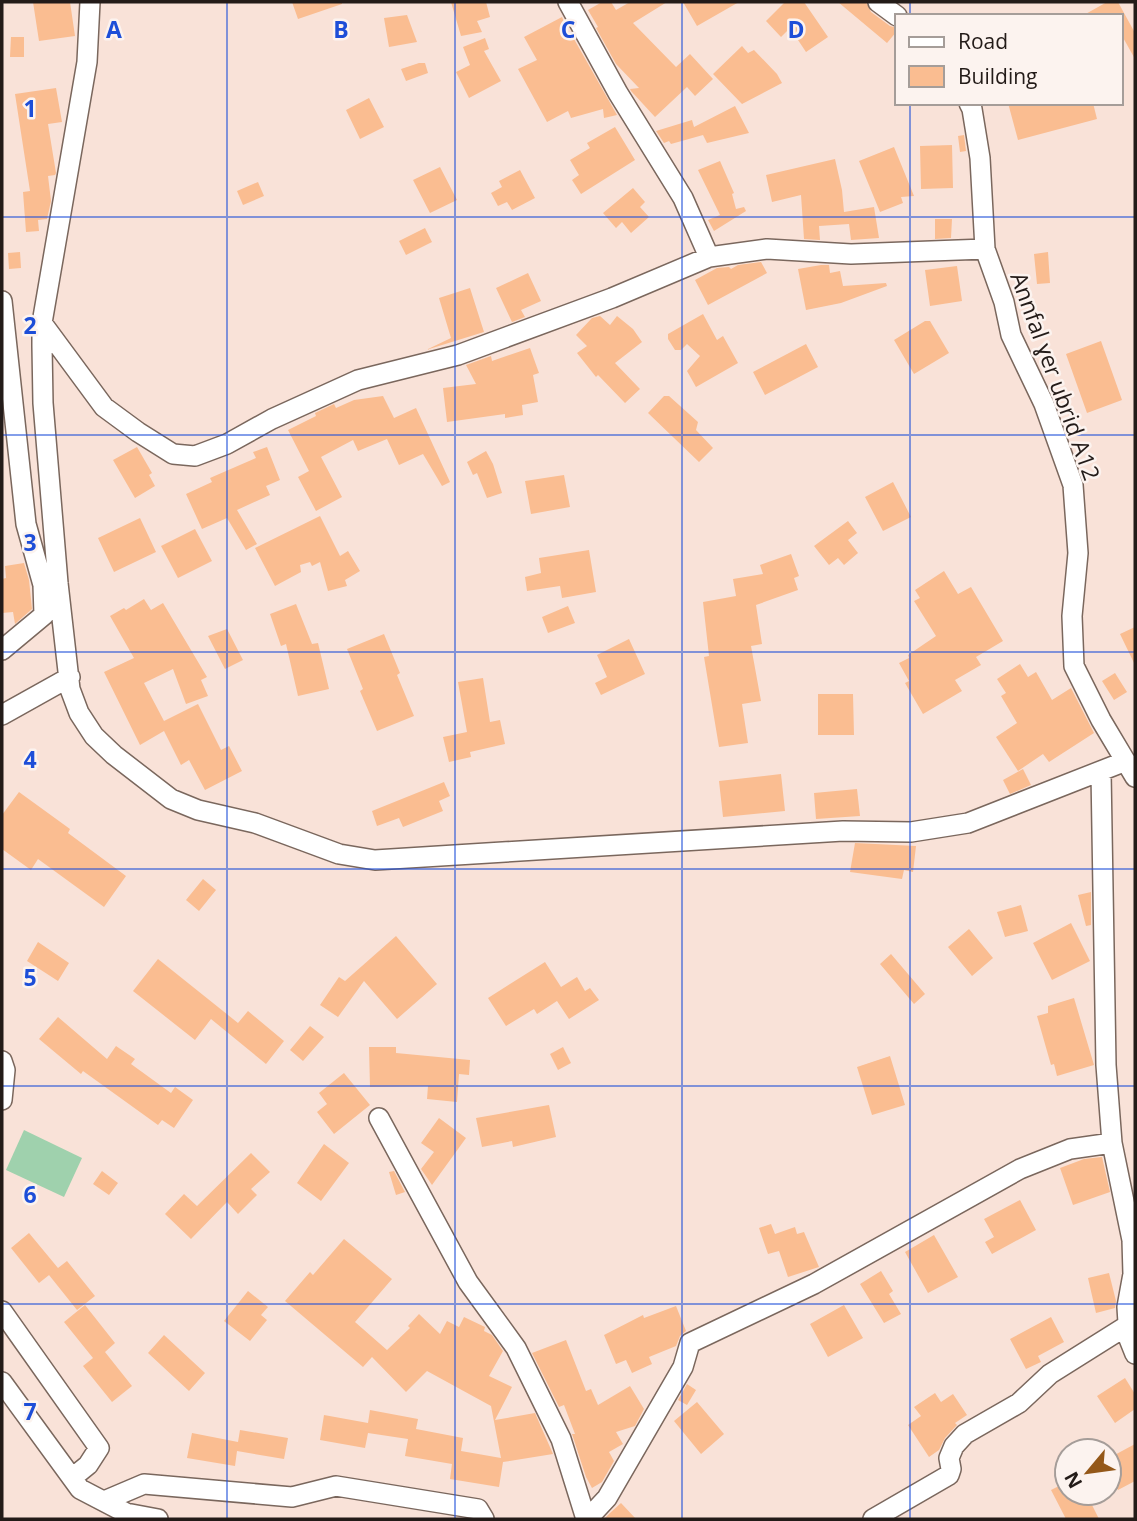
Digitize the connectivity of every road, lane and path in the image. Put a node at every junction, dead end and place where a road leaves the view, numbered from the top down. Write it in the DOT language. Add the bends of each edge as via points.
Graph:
graph roads {
  1 [pos="90,2"];
  2 [pos="568,2"];
  3 [pos="878,2"];
  4 [pos="895,15"];
  5 [pos="970,105"];
  6 [pos="985,249"];
  7 [pos="709,257"];
  8 [pos="2,301"];
  9 [pos="42,323"];
  10 [pos="2,650"];
  11 [pos="70,677"];
  12 [pos="2,715"];
  13 [pos="1131,769"];
  14 [pos="1101,772"];
  15 [pos="2,1061"];
  16 [pos="2,1100"];
  17 [pos="379,1118"];
  18 [pos="1112,1143"];
  19 [pos="2,1311"];
  20 [pos="1128,1325"];
  21 [pos="1135,1354"];
  22 [pos="2,1383"];
  23 [pos="72,1478"];
  24 [pos="104,1501"];
  25 [pos="158,1519"];
  26 [pos="484,1519"];
  27 [pos="589,1519"];
  28 [pos="873,1519"];
  1 -- 9 [label="street" via="87,62"];
  2 -- 7 [label="street" via="683,198"];
  3 -- 4 [label="street"];
  5 -- 6 [label="street, Annfal ɣer ubrid A12" via="981,158"];
  6 -- 7 [label="street" via="851,254 767,249"];
  6 -- 13 [label="street, Annfal ɣer ubrid A12" via="1012,335 1044,404 1073,485 1078,553 1072,615 1074,666"];
  7 -- 9 [label="street" via="458,355 358,380 195,456 173,454 104,407"];
  8 -- 10 [label="street" via="26,524 43,585 44,615"];
  9 -- 11 [label="street" via="43,403"];
  11 -- 12 [label="street"];
  11 -- 14 [label="street" via="79,713 94,736 171,799 255,822 339,854 375,860 944,828"];
  13 -- 14 [label="street"];
  14 -- 18 [label="street" via="1106,1065"];
  15 -- 16 [label="street"];
  17 -- 27 [label="street" via="468,1282 516,1348 561,1439"];
  18 -- 20 [label="street" via="1132,1240"];
  18 -- 27 [label="street" via="1070,1149 1020,1169 814,1284 690,1343 683,1367 607,1498"];
  19 -- 23 [label="street" via="99,1448"];
  20 -- 21 [label="street"];
  20 -- 28 [label="street" via="1050,1374 1019,1403 965,1434 948,1458 949,1475"];
  22 -- 23 [label="street"];
  23 -- 24 [label="street" via="80,1489"];
  24 -- 25 [label="street" via="126,1513"];
  24 -- 26 [label="street" via="144,1484 292,1497 336,1486 478,1509"];
}
